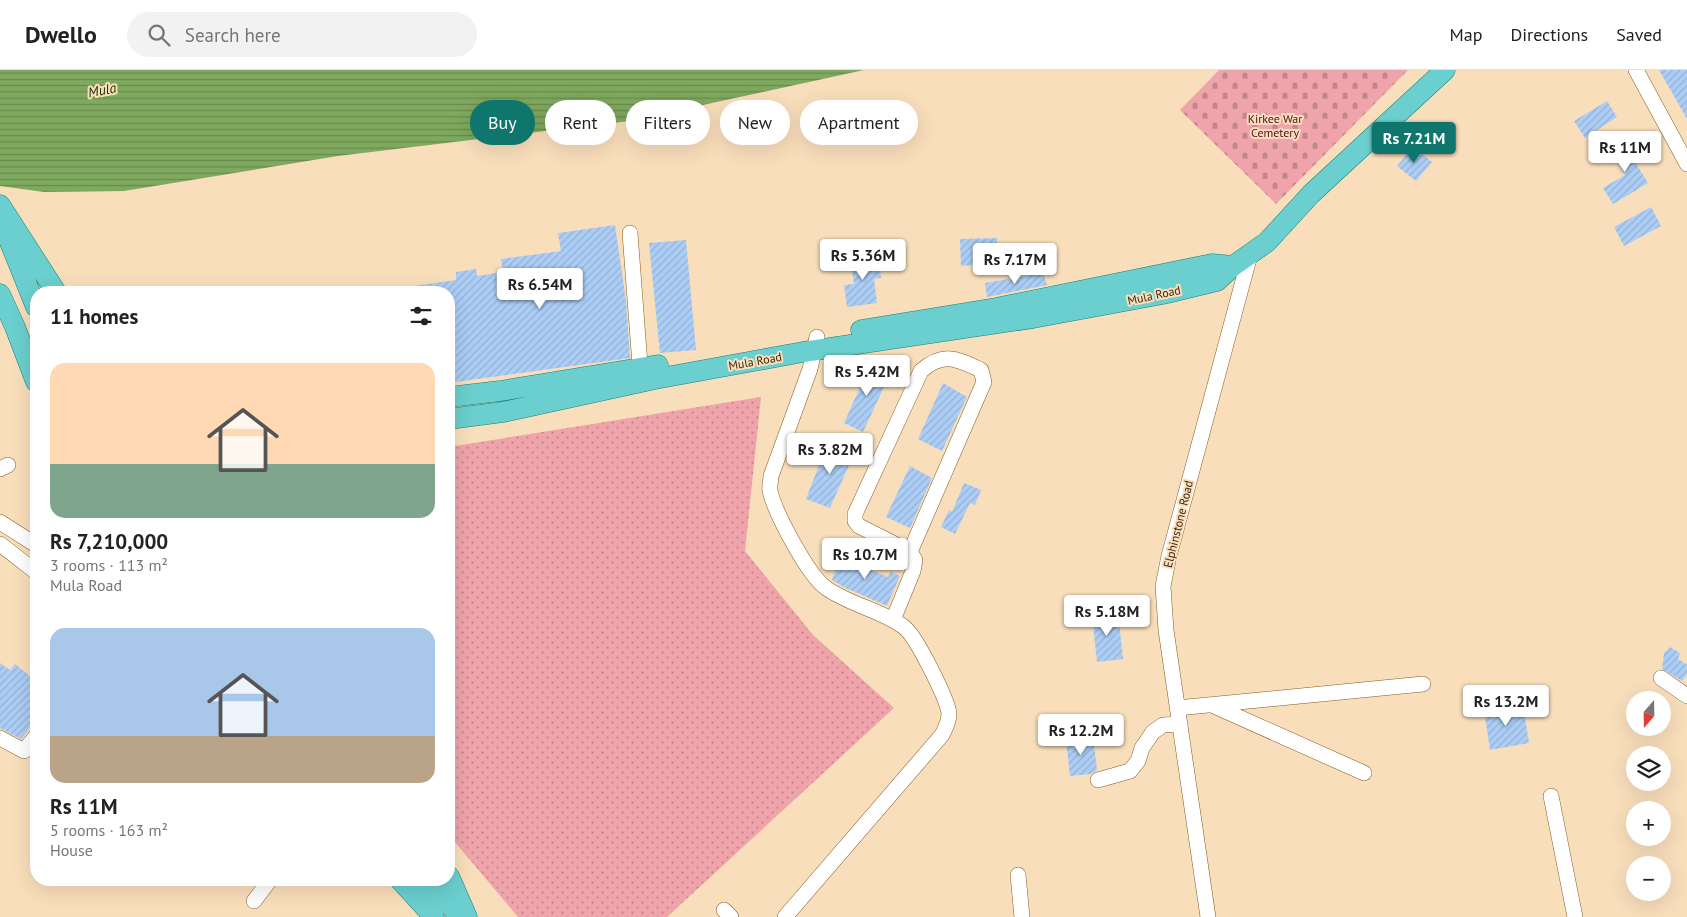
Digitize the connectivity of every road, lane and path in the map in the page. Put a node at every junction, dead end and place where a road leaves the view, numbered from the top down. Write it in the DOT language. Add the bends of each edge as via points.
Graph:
graph roads {
  1 [pos="1445,70"];
  2 [pos="1636,70"];
  3 [pos="1687,164"];
  4 [pos="0,205"];
  5 [pos="0,216"];
  6 [pos="630,233"];
  7 [pos="1250,255"];
  8 [pos="52,286"];
  9 [pos="30,293"];
  10 [pos="0,294"];
  11 [pos="816,344"];
  12 [pos="30,366"];
  13 [pos="641,375"];
  14 [pos="533,392"];
  15 [pos="455,396"];
  16 [pos="455,417"];
  17 [pos="0,522"];
  18 [pos="30,541"];
  19 [pos="0,544"];
  20 [pos="910,552"];
  21 [pos="30,567"];
  22 [pos="893,620"];
  23 [pos="1660,678"];
  24 [pos="1423,684"];
  25 [pos="1687,696"];
  26 [pos="1213,705"];
  27 [pos="1177,708"];
  28 [pos="1180,724"];
  29 [pos="0,738"];
  30 [pos="30,744"];
  31 [pos="1364,773"];
  32 [pos="1098,780"];
  33 [pos="1551,796"];
  34 [pos="1018,875"];
  35 [pos="265,886"];
  36 [pos="406,886"];
  37 [pos="432,886"];
  38 [pos="453,886"];
  39 [pos="254,901"];
  40 [pos="434,917"];
  41 [pos="460,917"];
  42 [pos="467,917"];
  43 [pos="786,917"];
  44 [pos="1022,917"];
  45 [pos="1208,917"];
  46 [pos="1575,917"];
  1 -- 7 [label="main road, Mula Road"];
  2 -- 3 [label="street"];
  4 -- 8 [label="main road"];
  5 -- 9 [label="main road"];
  6 -- 13 [label="street"];
  7 -- 11 [label="main road, Mula Road" via="1233,266 1212,264 1065,303"];
  7 -- 27 [label="street, Elphinstone Road" via="1163,586"];
  10 -- 12 [label="main road"];
  11 -- 13 [label="main road, Mula Road"];
  11 -- 22 [label="street" via="771,476 774,504 814,577 827,589"];
  13 -- 14 [label="main road, Mula Road"];
  14 -- 15 [label="main road"];
  14 -- 16 [label="main road, Mula Road" via="503,412"];
  17 -- 18 [label="street"];
  19 -- 21 [label="street"];
  20 -- 20 [label="street" via="859,526 855,514 920,371 930,362 956,358 981,370 984,382"];
  20 -- 22 [label="street" via="915,560"];
  22 -- 43 [label="street" via="906,629 931,667 949,713 947,725"];
  23 -- 25 [label="street"];
  24 -- 26 [label="street"];
  26 -- 27 [label="street"];
  26 -- 31 [label="street"];
  27 -- 28 [label="street, Elphinstone Road"];
  28 -- 32 [label="street" via="1162,725 1153,732 1130,771"];
  28 -- 45 [label="street, Elphinstone Road"];
  29 -- 30 [label="street" via="24,751"];
  33 -- 46 [label="street"];
  34 -- 44 [label="street"];
  35 -- 39 [label="street"];
  36 -- 40 [label="main road"];
  37 -- 41 [label="main road"];
  38 -- 42 [label="main road"];
}
